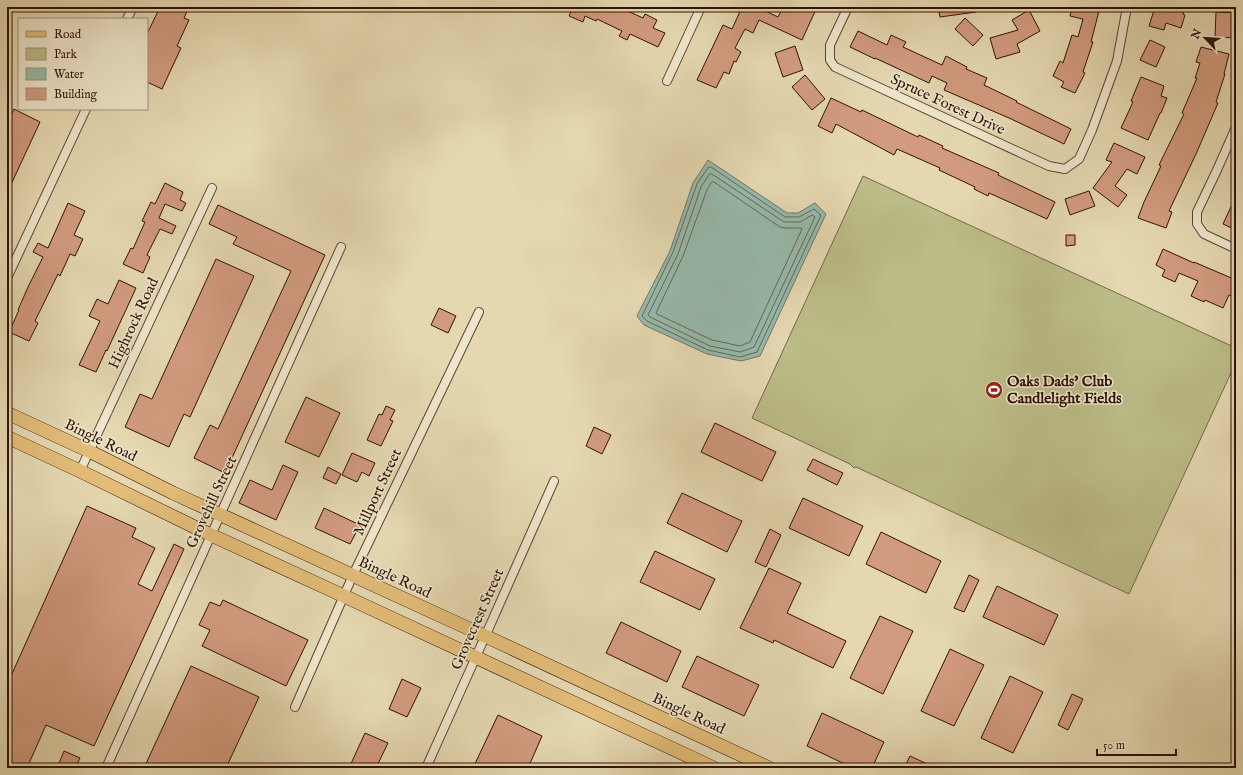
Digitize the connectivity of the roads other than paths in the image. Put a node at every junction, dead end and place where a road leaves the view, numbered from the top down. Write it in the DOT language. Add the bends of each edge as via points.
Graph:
graph roads {
  1 [pos="133,7"];
  2 [pos="700,7"];
  3 [pos="848,7"];
  4 [pos="1127,7"];
  5 [pos="128,18"];
  6 [pos="667,81"];
  7 [pos="86,110"];
  8 [pos="1236,127"];
  9 [pos="212,188"];
  10 [pos="341,247"];
  11 [pos="1236,249"];
  12 [pos="7,278"];
  13 [pos="479,312"];
  14 [pos="7,413"];
  15 [pos="7,437"];
  16 [pos="89,451"];
  17 [pos="80,471"];
  18 [pos="554,481"];
  19 [pos="220,515"];
  20 [pos="211,535"];
  21 [pos="353,575"];
  22 [pos="344,596"];
  23 [pos="485,636"];
  24 [pos="476,658"];
  25 [pos="295,707"];
  26 [pos="750,764"];
  27 [pos="106,768"];
  28 [pos="426,768"];
  29 [pos="714,768"];
  30 [pos="769,768"];
  1 -- 5 [label="street"];
  2 -- 6 [label="street"];
  3 -- 4 [label="street, Spruce Forest Drive" via="830,45 830,60 835,68 1049,166 1065,169 1078,159 1092,130 1117,61"];
  7 -- 12 [label="street"];
  8 -- 11 [label="street" via="1197,212 1197,224 1204,234"];
  9 -- 16 [label="street, Highrock Road"];
  10 -- 19 [label="street, Grovehill Street"];
  13 -- 21 [label="street, Millport Street"];
  14 -- 16 [label="main road, Bingle Road"];
  15 -- 17 [label="main road"];
  16 -- 17 [label="street, Highrock Road"];
  16 -- 19 [label="main road, Bingle Road"];
  17 -- 20 [label="main road"];
  18 -- 23 [label="street, Grovecrest Street"];
  19 -- 20 [label="street, Grovehill Street"];
  19 -- 21 [label="main road, Bingle Road"];
  20 -- 22 [label="main road"];
  20 -- 27 [label="street, Grovehill Street"];
  21 -- 22 [label="street, Millport Street"];
  21 -- 23 [label="main road, Bingle Road"];
  22 -- 24 [label="main road"];
  22 -- 25 [label="street, Millport Street"];
  23 -- 24 [label="street, Grovecrest Street"];
  23 -- 26 [label="main road, Bingle Road"];
  24 -- 28 [label="street, Grovecrest Street"];
  24 -- 29 [label="main road"];
  26 -- 30 [label="main road, Bingle Road"];
}
